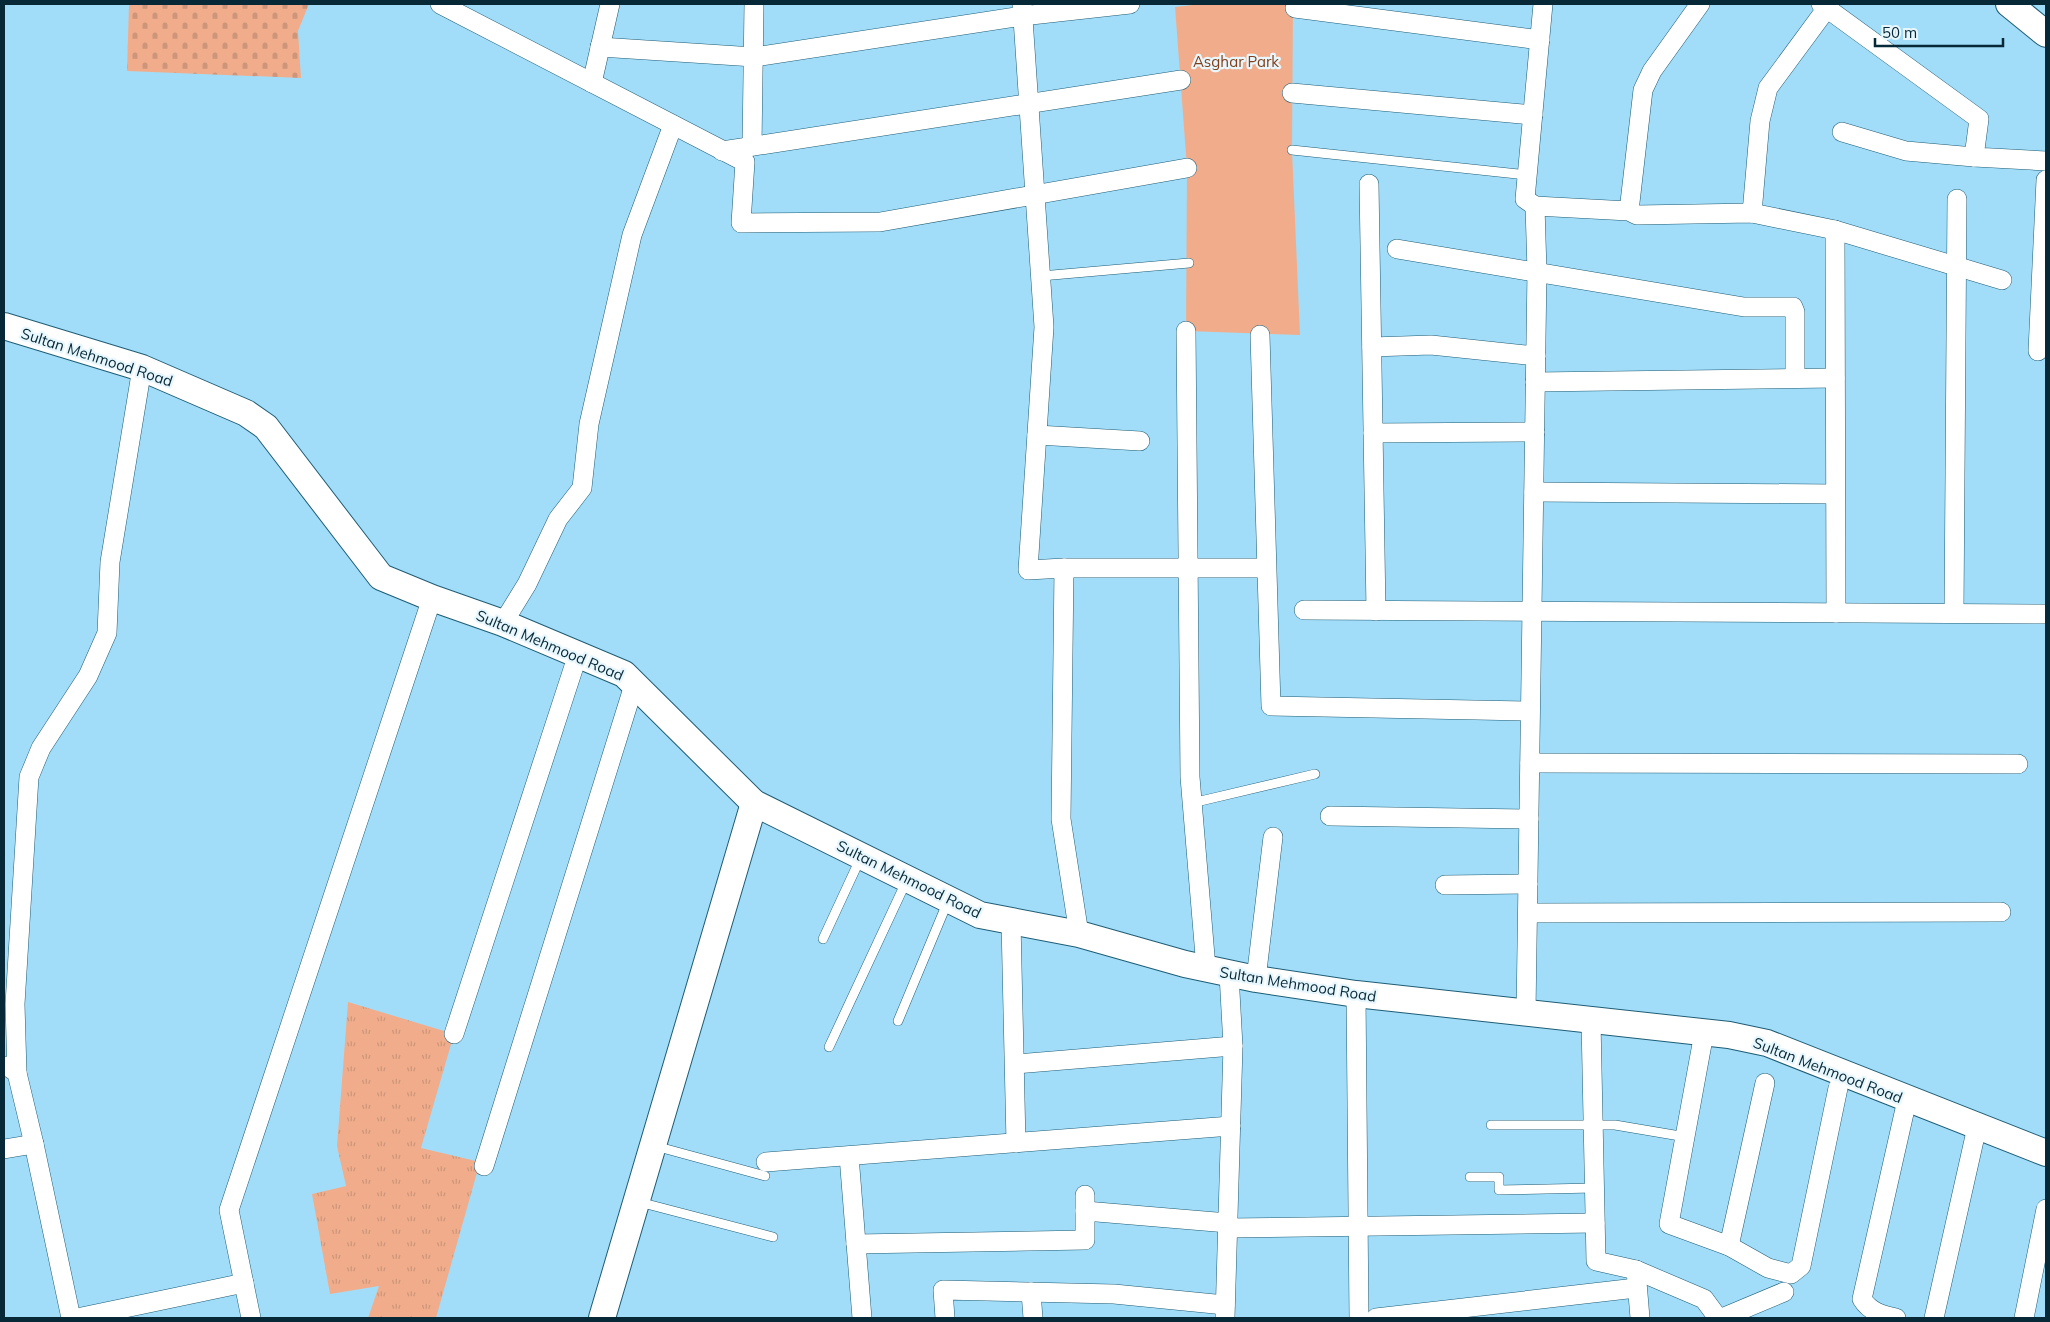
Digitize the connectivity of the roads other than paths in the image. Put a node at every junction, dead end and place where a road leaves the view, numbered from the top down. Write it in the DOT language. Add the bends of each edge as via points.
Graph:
graph roads {
  1 [pos="440,4"];
  2 [pos="610,4"];
  3 [pos="754,4"];
  4 [pos="1130,4"];
  5 [pos="1543,4"];
  6 [pos="1700,4"];
  7 [pos="2009,4"];
  8 [pos="1824,6"];
  9 [pos="1295,8"];
  10 [pos="1022,10"];
  11 [pos="2046,34"];
  12 [pos="1540,40"];
  13 [pos="600,48"];
  14 [pos="754,57"];
  15 [pos="1181,80"];
  16 [pos="592,83"];
  17 [pos="1292,93"];
  18 [pos="1029,103"];
  19 [pos="1532,115"];
  20 [pos="673,125"];
  21 [pos="1842,132"];
  22 [pos="752,146"];
  23 [pos="1292,150"];
  24 [pos="722,151"];
  25 [pos="1974,157"];
  26 [pos="2046,161"];
  27 [pos="1187,168"];
  28 [pos="1527,175"];
  29 [pos="2046,180"];
  30 [pos="1369,184"];
  31 [pos="1035,195"];
  32 [pos="1957,199"];
  33 [pos="1535,206"];
  34 [pos="1628,211"];
  35 [pos="1752,213"];
  36 [pos="1835,230"];
  37 [pos="1397,249"];
  38 [pos="1189,263"];
  39 [pos="1956,265"];
  40 [pos="1537,271"];
  41 [pos="1041,276"];
  42 [pos="2002,280"];
  43 [pos="4,326"];
  44 [pos="1186,331"];
  45 [pos="1260,336"];
  46 [pos="1372,347"];
  47 [pos="2038,352"];
  48 [pos="1536,356"];
  49 [pos="142,368"];
  50 [pos="1794,378"];
  51 [pos="1835,378"];
  52 [pos="1535,382"];
  53 [pos="1535,432"];
  54 [pos="1373,433"];
  55 [pos="1037,435"];
  56 [pos="1140,441"];
  57 [pos="1534,492"];
  58 [pos="1835,494"];
  59 [pos="1064,568"];
  60 [pos="1188,568"];
  61 [pos="1266,568"];
  62 [pos="432,598"];
  63 [pos="1304,610"];
  64 [pos="1376,611"];
  65 [pos="1532,612"];
  66 [pos="1836,613"];
  67 [pos="1954,613"];
  68 [pos="2046,614"];
  69 [pos="503,622"];
  70 [pos="578,654"];
  71 [pos="634,685"];
  72 [pos="1530,711"];
  73 [pos="1530,763"];
  74 [pos="2018,764"];
  75 [pos="1315,774"];
  76 [pos="754,803"];
  77 [pos="1192,803"];
  78 [pos="1330,816"];
  79 [pos="1529,818"];
  80 [pos="1273,837"];
  81 [pos="861,856"];
  82 [pos="907,879"];
  83 [pos="1528,884"];
  84 [pos="1445,886"];
  85 [pos="949,900"];
  86 [pos="2002,912"];
  87 [pos="1528,913"];
  88 [pos="1011,922"];
  89 [pos="1079,934"];
  90 [pos="823,939"];
  91 [pos="1218,971"];
  92 [pos="1256,980"];
  93 [pos="1356,994"];
  94 [pos="1526,1013"];
  95 [pos="898,1021"];
  96 [pos="1591,1022"];
  97 [pos="1704,1033"];
  98 [pos="454,1034"];
  99 [pos="1233,1046"];
  100 [pos="829,1047"];
  101 [pos="1015,1064"];
  102 [pos="10,1070"];
  103 [pos="1765,1083"];
  104 [pos="1838,1088"];
  105 [pos="1907,1100"];
  106 [pos="1491,1125"];
  107 [pos="1593,1125"];
  108 [pos="1231,1126"];
  109 [pos="1977,1127"];
  110 [pos="1686,1137"];
  111 [pos="1016,1142"];
  112 [pos="34,1144"];
  113 [pos="653,1146"];
  114 [pos="4,1149"];
  115 [pos="2046,1154"];
  116 [pos="849,1156"];
  117 [pos="484,1166"];
  118 [pos="766,1169"];
  119 [pos="1470,1177"];
  120 [pos="1594,1188"];
  121 [pos="636,1202"];
  122 [pos="2046,1209"];
  123 [pos="1595,1224"];
  124 [pos="1228,1225"];
  125 [pos="1360,1226"];
  126 [pos="773,1237"];
  127 [pos="856,1244"];
  128 [pos="1729,1246"];
  129 [pos="1636,1279"];
  130 [pos="244,1283"];
  131 [pos="1031,1292"];
  132 [pos="1784,1292"];
  133 [pos="1225,1311"];
  134 [pos="71,1318"];
  135 [pos="77,1318"];
  136 [pos="251,1318"];
  137 [pos="602,1318"];
  138 [pos="862,1318"];
  139 [pos="945,1318"];
  140 [pos="1033,1318"];
  141 [pos="1360,1318"];
  142 [pos="1376,1318"];
  143 [pos="1640,1318"];
  144 [pos="1718,1318"];
  145 [pos="1722,1318"];
  146 [pos="1896,1318"];
  147 [pos="1934,1318"];
  148 [pos="2024,1318"];
  1 -- 16 [label="street"];
  2 -- 13 [label="street"];
  3 -- 14 [label="street"];
  4 -- 10 [label="street"];
  5 -- 12 [label="street"];
  6 -- 34 [label="street" via="1652,71 1643,90"];
  7 -- 11 [label="street"];
  8 -- 25 [label="street" via="1979,118"];
  8 -- 35 [label="street" via="1768,88 1760,121"];
  9 -- 12 [label="street"];
  10 -- 14 [label="street"];
  10 -- 18 [label="street"];
  12 -- 19 [label="street"];
  13 -- 14 [label="street"];
  13 -- 16 [label="street"];
  14 -- 22 [label="street"];
  15 -- 18 [label="street"];
  16 -- 20 [label="street"];
  17 -- 19 [label="street"];
  18 -- 22 [label="street"];
  18 -- 31 [label="street"];
  19 -- 28 [label="street"];
  20 -- 24 [label="street"];
  20 -- 69 [label="street" via="632,236 589,424 582,488 558,519 527,584"];
  21 -- 25 [label="street" via="1906,151"];
  22 -- 24 [label="street"];
  23 -- 28 [label="lane"];
  24 -- 31 [label="street" via="745,162 742,223 880,222"];
  25 -- 26 [label="street"];
  27 -- 31 [label="street"];
  28 -- 33 [label="street" via="1525,199"];
  29 -- 47 [label="street"];
  30 -- 46 [label="street"];
  31 -- 41 [label="street"];
  32 -- 39 [label="street"];
  33 -- 34 [label="street"];
  33 -- 40 [label="street"];
  34 -- 35 [label="street" via="1637,215"];
  35 -- 36 [label="street"];
  36 -- 39 [label="street"];
  36 -- 51 [label="street"];
  37 -- 40 [label="street"];
  38 -- 41 [label="lane"];
  39 -- 42 [label="street"];
  39 -- 67 [label="street"];
  40 -- 48 [label="street"];
  40 -- 50 [label="street" via="1744,307 1793,308"];
  41 -- 55 [label="street" via="1044,327"];
  43 -- 49 [label="street, Sultan Mehmood Road"];
  44 -- 60 [label="street"];
  45 -- 61 [label="street"];
  46 -- 48 [label="street" via="1431,345"];
  46 -- 54 [label="street"];
  48 -- 52 [label="street"];
  49 -- 62 [label="street, Sultan Mehmood Road" via="246,413 266,427 381,577"];
  49 -- 102 [label="street" via="110,562 107,633 88,676 40,748 29,777"];
  50 -- 51 [label="street"];
  50 -- 52 [label="street"];
  51 -- 58 [label="street"];
  52 -- 53 [label="street"];
  53 -- 54 [label="street"];
  53 -- 57 [label="street"];
  54 -- 64 [label="street"];
  55 -- 56 [label="street"];
  55 -- 59 [label="street" via="1028,570"];
  57 -- 58 [label="street"];
  57 -- 65 [label="street"];
  58 -- 66 [label="street"];
  59 -- 60 [label="street"];
  59 -- 89 [label="street" via="1060,818"];
  60 -- 61 [label="street"];
  60 -- 77 [label="street"];
  61 -- 72 [label="street" via="1270,706"];
  62 -- 69 [label="street, Sultan Mehmood Road"];
  62 -- 130 [label="street" via="228,1210"];
  63 -- 64 [label="street"];
  64 -- 65 [label="street"];
  65 -- 66 [label="street"];
  65 -- 72 [label="street"];
  66 -- 67 [label="street"];
  67 -- 68 [label="street"];
  69 -- 70 [label="street, Sultan Mehmood Road"];
  70 -- 71 [label="street, Sultan Mehmood Road" via="624,674"];
  70 -- 98 [label="street"];
  71 -- 76 [label="street, Sultan Mehmood Road"];
  71 -- 117 [label="street"];
  72 -- 73 [label="street"];
  73 -- 74 [label="street"];
  73 -- 79 [label="street"];
  75 -- 77 [label="lane"];
  76 -- 81 [label="street, Sultan Mehmood Road"];
  76 -- 113 [label="street"];
  77 -- 91 [label="street"];
  78 -- 79 [label="street"];
  79 -- 83 [label="street"];
  80 -- 92 [label="street"];
  81 -- 82 [label="street, Sultan Mehmood Road"];
  81 -- 90 [label="lane"];
  82 -- 85 [label="street, Sultan Mehmood Road"];
  82 -- 100 [label="lane"];
  83 -- 84 [label="street"];
  83 -- 87 [label="street"];
  85 -- 88 [label="street, Sultan Mehmood Road" via="980,915"];
  85 -- 95 [label="lane"];
  86 -- 87 [label="street"];
  87 -- 94 [label="street"];
  88 -- 89 [label="street, Sultan Mehmood Road"];
  88 -- 101 [label="street"];
  89 -- 91 [label="street, Sultan Mehmood Road"];
  91 -- 92 [label="street, Sultan Mehmood Road"];
  91 -- 99 [label="street"];
  92 -- 93 [label="street, Sultan Mehmood Road"];
  93 -- 94 [label="street, Sultan Mehmood Road"];
  93 -- 125 [label="street"];
  94 -- 96 [label="street, Sultan Mehmood Road"];
  96 -- 97 [label="street, Sultan Mehmood Road"];
  96 -- 107 [label="street"];
  97 -- 105 [label="street, Sultan Mehmood Road" via="1767,1043"];
  97 -- 110 [label="street"];
  99 -- 101 [label="street"];
  99 -- 108 [label="street"];
  101 -- 111 [label="street"];
  102 -- 112 [label="street"];
  103 -- 128 [label="street"];
  104 -- 128 [label="street" via="1801,1266 1791,1274 1768,1268"];
  105 -- 109 [label="street, Sultan Mehmood Road"];
  105 -- 146 [label="street" via="1862,1299 1867,1307 1880,1315"];
  106 -- 107 [label="lane"];
  107 -- 110 [label="lane" via="1615,1125"];
  107 -- 120 [label="street"];
  108 -- 111 [label="street"];
  108 -- 124 [label="street"];
  109 -- 115 [label="street, Sultan Mehmood Road"];
  109 -- 147 [label="street"];
  110 -- 128 [label="street" via="1669,1224"];
  111 -- 116 [label="street"];
  112 -- 114 [label="street"];
  112 -- 134 [label="street"];
  113 -- 118 [label="lane"];
  113 -- 121 [label="street"];
  116 -- 118 [label="street"];
  116 -- 127 [label="street"];
  119 -- 120 [label="lane" via="1499,1177 1499,1190"];
  120 -- 123 [label="street"];
  121 -- 126 [label="lane"];
  121 -- 137 [label="street"];
  122 -- 148 [label="street"];
  123 -- 125 [label="street"];
  123 -- 129 [label="street" via="1596,1261"];
  124 -- 125 [label="street"];
  124 -- 127 [label="street" via="1084,1203 1084,1240"];
  124 -- 133 [label="street"];
  125 -- 141 [label="street"];
  127 -- 138 [label="street"];
  129 -- 142 [label="street"];
  129 -- 143 [label="street"];
  129 -- 144 [label="street" via="1704,1299"];
  130 -- 135 [label="street"];
  130 -- 136 [label="street"];
  131 -- 133 [label="street" via="1114,1294"];
  131 -- 139 [label="street" via="943,1290"];
  131 -- 140 [label="street"];
  132 -- 145 [label="street"];
}
